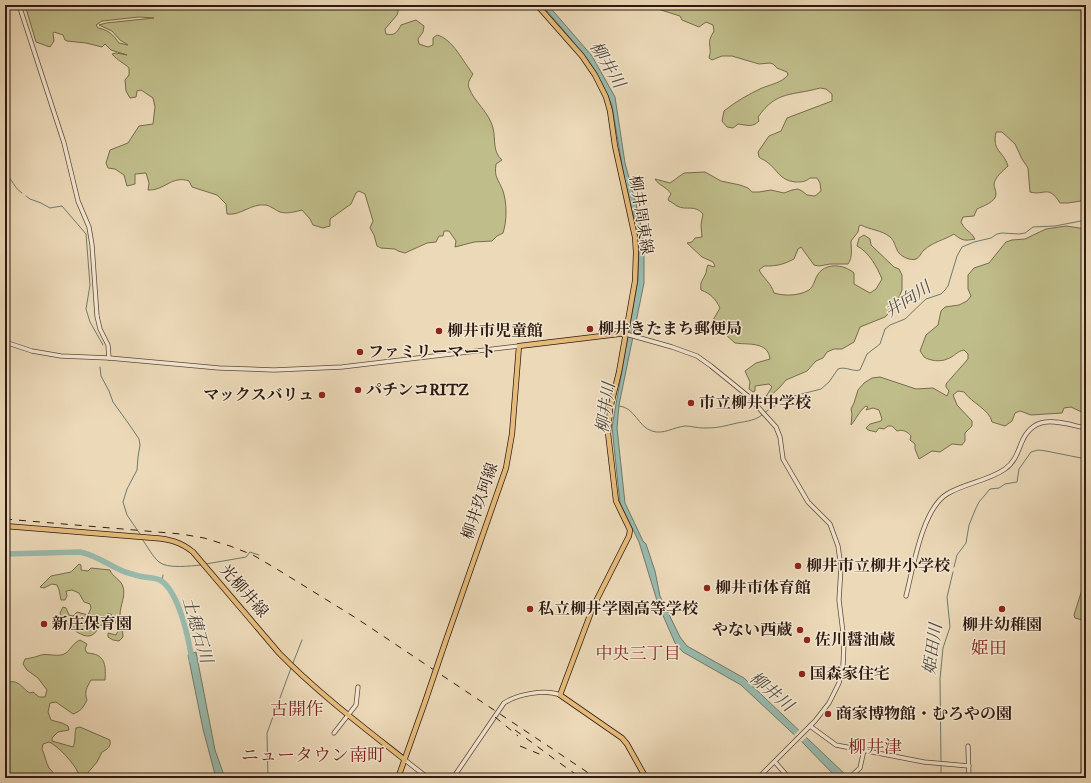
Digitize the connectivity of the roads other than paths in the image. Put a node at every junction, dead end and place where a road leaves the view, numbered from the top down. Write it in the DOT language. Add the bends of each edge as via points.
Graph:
graph roads {
  1 [pos="19,5"];
  2 [pos="537,5"];
  3 [pos="627,335"];
  4 [pos="5,342"];
  5 [pos="519,346"];
  6 [pos="109,358"];
  7 [pos="1086,428"];
  8 [pos="5,526"];
  9 [pos="906,596"];
  10 [pos="358,687"];
  11 [pos="560,695"];
  12 [pos="349,715"];
  13 [pos="810,726"];
  14 [pos="334,733"];
  15 [pos="968,746"];
  16 [pos="864,750"];
  17 [pos="405,760"];
  18 [pos="775,762"];
  19 [pos="969,766"];
  20 [pos="398,778"];
  21 [pos="428,778"];
  22 [pos="453,778"];
  23 [pos="646,778"];
  24 [pos="758,778"];
  25 [pos="789,778"];
  26 [pos="849,778"];
  27 [pos="969,778"];
  1 -- 6 [label="street" via="64,143 78,201 89,227 97,316 108,345"];
  2 -- 3 [label="main road, 柳井周東線" via="589,65 608,105 636,243 635,281"];
  3 -- 5 [label="main road"];
  3 -- 11 [label="main road, 柳井周東線" via="610,409 608,433 616,501 630,530 629,536 593,607"];
  3 -- 13 [label="street" via="697,356 748,396 776,427 783,460 808,502 827,521 832,530 840,557 839,600 844,641 843,666 835,693"];
  4 -- 6 [label="street" via="44,354"];
  5 -- 6 [label="street" via="342,367 274,370"];
  5 -- 17 [label="main road, 柳井玖珂線, bridge" via="512,434 506,468"];
  7 -- 9 [label="street" via="1053,421 1035,425 1027,433 1009,466 942,497 925,523"];
  8 -- 12 [label="main road, 光柳井線" via="167,539 182,544 193,552 279,653"];
  10 -- 12 [label="street" via="356,705"];
  11 -- 22 [label="street" via="542,692 513,698 504,703"];
  11 -- 23 [label="main road" via="622,738"];
  12 -- 14 [label="street"];
  12 -- 17 [label="main road, 光柳井線"];
  13 -- 16 [label="street" via="834,744"];
  13 -- 18 [label="street"];
  15 -- 19 [label="street"];
  16 -- 19 [label="street" via="941,764"];
  16 -- 26 [label="street" via="860,768"];
  17 -- 20 [label="main road"];
  17 -- 21 [label="street"];
  18 -- 24 [label="street"];
  18 -- 25 [label="street"];
  19 -- 27 [label="street"];
}
